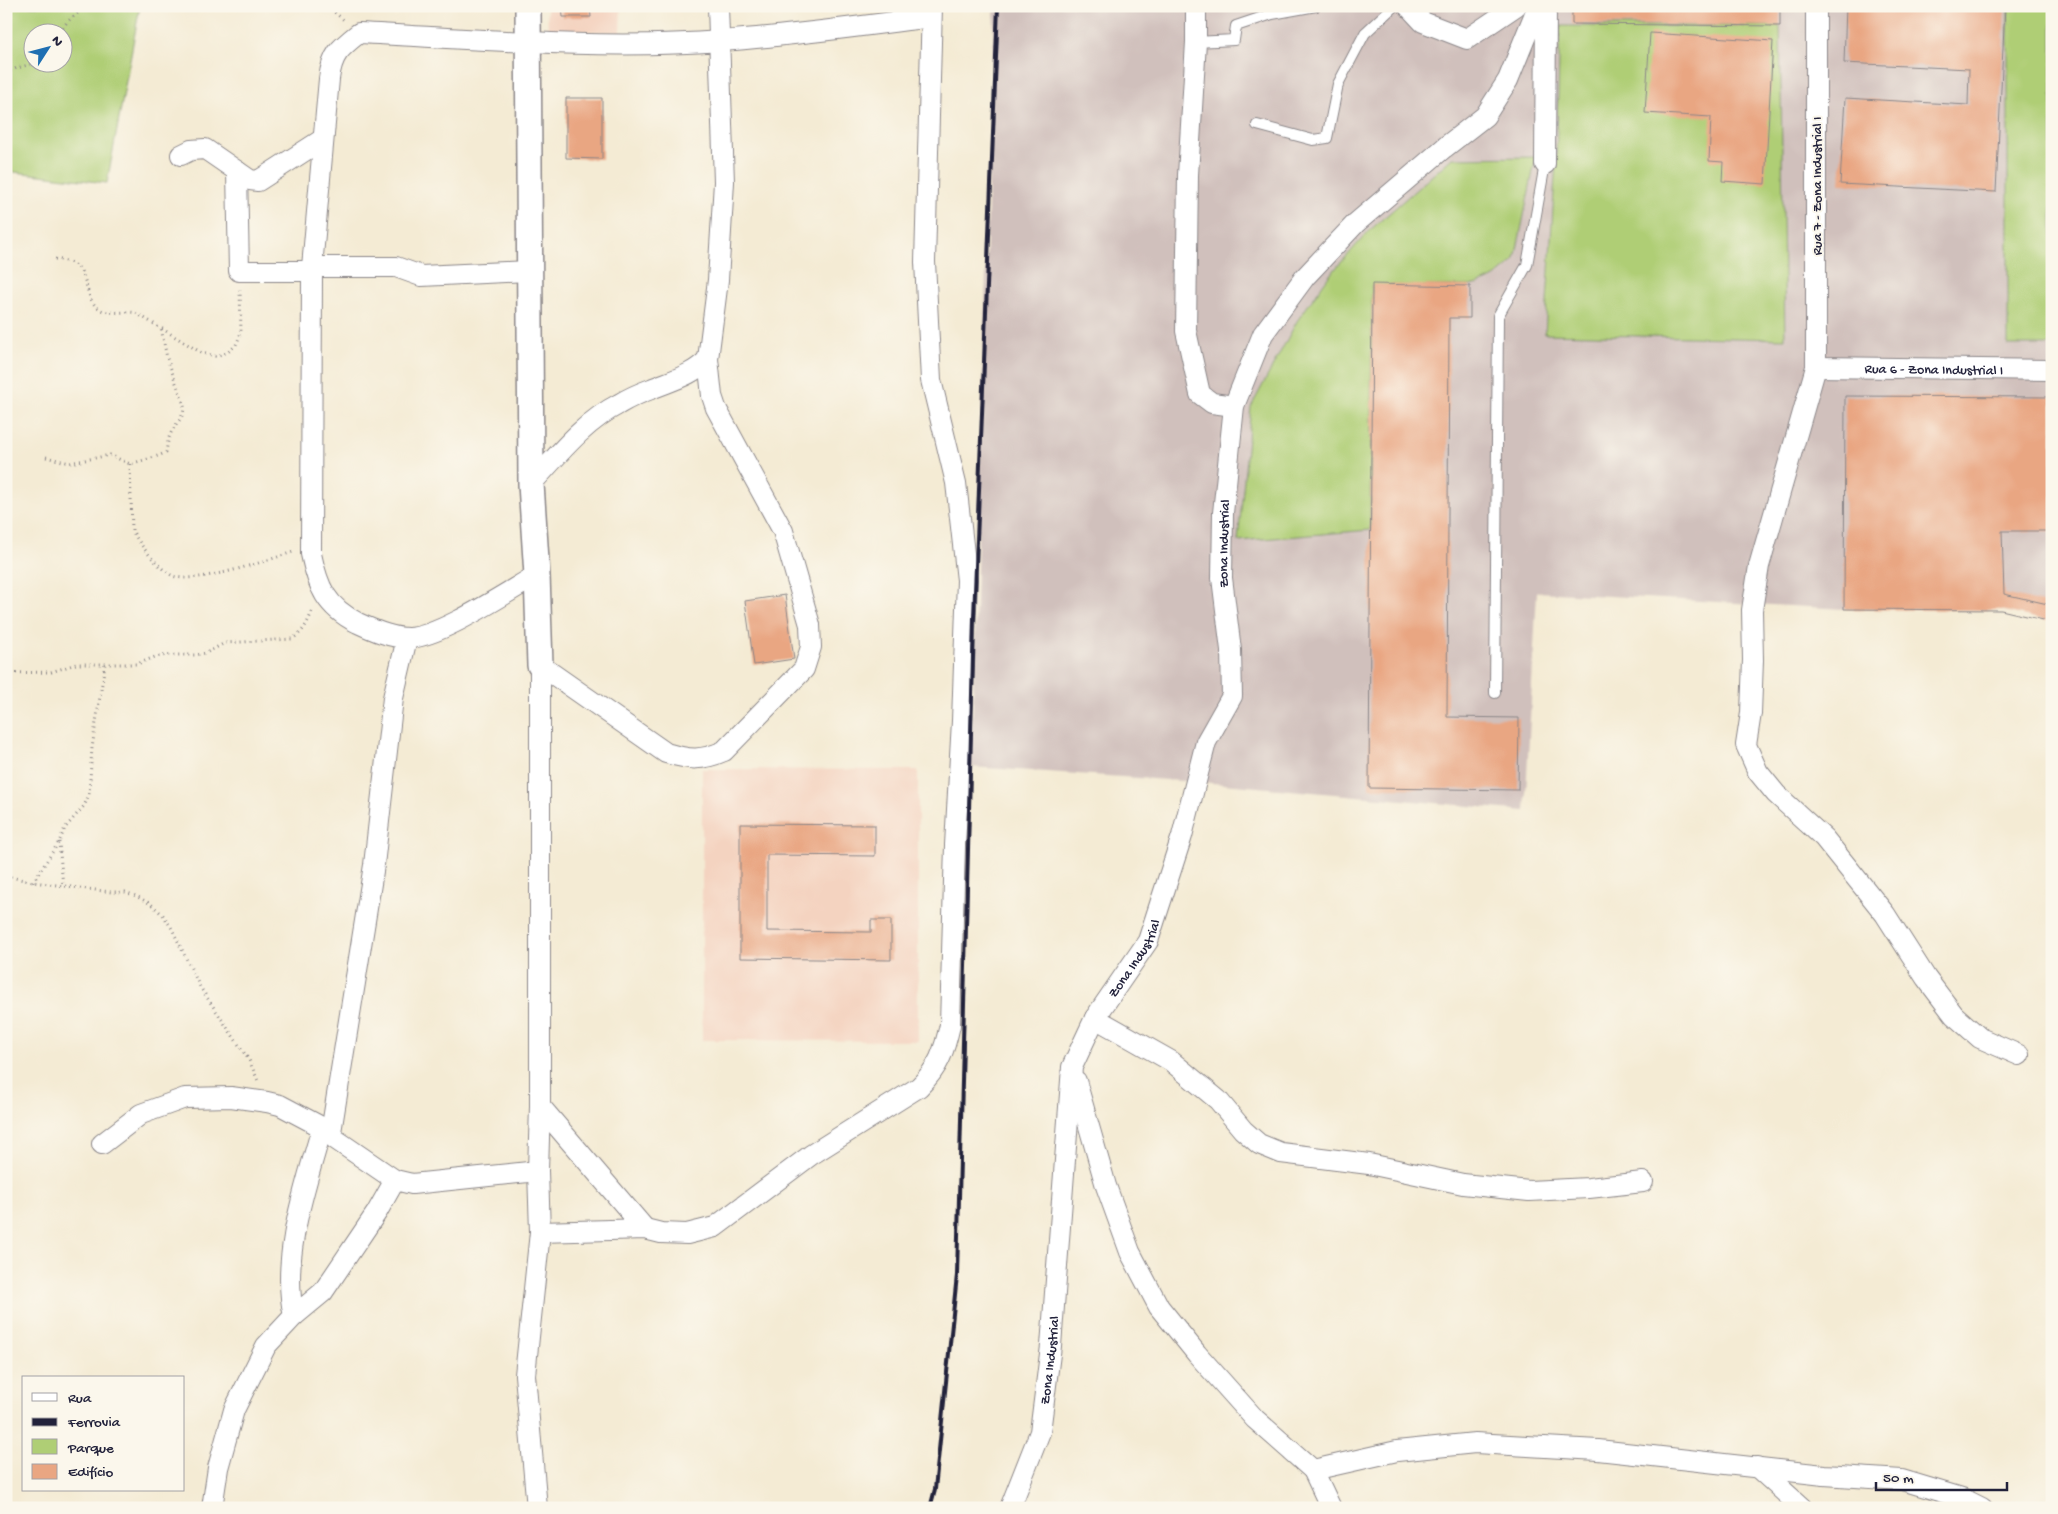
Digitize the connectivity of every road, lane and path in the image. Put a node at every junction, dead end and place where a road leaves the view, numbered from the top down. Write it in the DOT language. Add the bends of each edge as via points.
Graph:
graph roads {
  1 [pos="86,6"];
  2 [pos="528,6"];
  3 [pos="718,6"];
  4 [pos="1196,6"];
  5 [pos="1316,6"];
  6 [pos="1394,6"];
  7 [pos="1408,6"];
  8 [pos="1516,6"];
  9 [pos="1538,6"];
  10 [pos="1546,6"];
  11 [pos="1816,6"];
  12 [pos="931,12"];
  13 [pos="67,22"];
  14 [pos="720,41"];
  15 [pos="528,42"];
  16 [pos="1196,42"];
  17 [pos="22,67"];
  18 [pos="6,74"];
  19 [pos="1257,125"];
  20 [pos="323,139"];
  21 [pos="181,155"];
  22 [pos="1544,164"];
  23 [pos="237,171"];
  24 [pos="55,259"];
  25 [pos="312,269"];
  26 [pos="240,271"];
  27 [pos="529,271"];
  28 [pos="160,327"];
  29 [pos="708,359"];
  30 [pos="1816,367"];
  31 [pos="2052,370"];
  32 [pos="1234,406"];
  33 [pos="46,457"];
  34 [pos="130,464"];
  35 [pos="531,484"];
  36 [pos="311,546"];
  37 [pos="537,575"];
  38 [pos="321,589"];
  39 [pos="407,638"];
  40 [pos="104,664"];
  41 [pos="540,665"];
  42 [pos="6,673"];
  43 [pos="1495,693"];
  44 [pos="59,842"];
  45 [pos="6,876"];
  46 [pos="34,882"];
  47 [pos="63,886"];
  48 [pos="1095,1018"];
  49 [pos="2019,1055"];
  50 [pos="1072,1067"];
  51 [pos="267,1102"];
  52 [pos="540,1106"];
  53 [pos="326,1130"];
  54 [pos="102,1144"];
  55 [pos="538,1171"];
  56 [pos="396,1180"];
  57 [pos="1643,1182"];
  58 [pos="645,1229"];
  59 [pos="540,1232"];
  60 [pos="294,1316"];
  61 [pos="1757,1467"];
  62 [pos="1313,1470"];
  63 [pos="212,1508"];
  64 [pos="537,1508"];
  65 [pos="1010,1508"];
  66 [pos="1331,1508"];
  67 [pos="1802,1508"];
  68 [pos="1982,1508"];
  1 -- 13 [label="path"];
  2 -- 15 [label="street"];
  3 -- 14 [label="street"];
  4 -- 16 [label="street"];
  5 -- 16 [label="lane" via="1272,14 1236,26 1234,40"];
  6 -- 19 [label="lane" via="1365,33 1338,84 1327,138 1313,140"];
  7 -- 8 [label="street" via="1423,22 1467,39"];
  9 -- 32 [label="street, Zona Industrial" via="1508,80 1485,116 1356,223 1305,277 1264,334"];
  10 -- 22 [label="street"];
  11 -- 30 [label="street, Rua 7 - Zona Industrial I"];
  12 -- 14 [label="street"];
  12 -- 58 [label="street" via="925,262 931,380 956,483 967,580 954,845 950,1025 944,1052 920,1088 812,1156 715,1227 687,1234 661,1234"];
  14 -- 15 [label="street" via="625,44"];
  14 -- 29 [label="street" via="724,182 718,280"];
  15 -- 20 [label="street" via="359,33 340,48 331,63"];
  15 -- 27 [label="street"];
  16 -- 32 [label="street" via="1188,174 1186,332 1200,394 1212,403"];
  17 -- 18 [label="path"];
  20 -- 23 [label="street" via="258,181 250,180"];
  20 -- 25 [label="street"];
  21 -- 23 [label="street" via="205,149"];
  22 -- 43 [label="lane" via="1527,265 1498,316"];
  23 -- 26 [label="street"];
  24 -- 28 [label="path" via="81,270 92,302 98,308 106,312 136,313"];
  25 -- 26 [label="street"];
  25 -- 27 [label="street" via="396,266 422,276"];
  25 -- 36 [label="street"];
  26 -- 28 [label="path" via="241,333 236,346 227,353 215,356 202,353"];
  27 -- 35 [label="street"];
  28 -- 34 [label="path" via="185,411 170,434 166,452"];
  29 -- 35 [label="street" via="686,376 617,404 575,436"];
  29 -- 41 [label="street" via="716,408 783,531 810,625 811,647 804,669 724,751 708,758 689,759 666,753"];
  30 -- 31 [label="street, Rua 6 - Zona Industrial I"];
  30 -- 49 [label="street, Rua 7 - Zona Industrial I" via="1759,566 1752,610 1751,713 1746,745 1758,772 1776,794 1824,838 1885,914 1954,1015 1980,1038"];
  32 -- 48 [label="street, Zona Industrial" via="1223,513 1222,578 1231,650 1232,696 1206,742 1182,836 1148,941"];
  33 -- 34 [label="path" via="70,463 110,455"];
  34 -- 36 [label="path" via="132,530 136,539 166,572 174,576 184,578 244,569"];
  35 -- 37 [label="street"];
  36 -- 38 [label="street" via="316,579"];
  37 -- 39 [label="street" via="442,629 425,636"];
  37 -- 41 [label="street"];
  38 -- 39 [label="street" via="327,600 345,616 376,632"];
  38 -- 40 [label="path" via="306,627 292,639 225,644 206,653 155,657 137,664"];
  39 -- 53 [label="street" via="393,698 374,865"];
  40 -- 42 [label="path" via="76,664 51,672"];
  40 -- 44 [label="path" via="88,795"];
  41 -- 52 [label="street"];
  44 -- 46 [label="path"];
  44 -- 47 [label="path"];
  45 -- 46 [label="path"];
  46 -- 47 [label="path"];
  47 -- 51 [label="path" via="124,892 151,904 163,915 200,987 249,1060"];
  48 -- 50 [label="street, Zona Industrial"];
  48 -- 57 [label="street" via="1171,1061 1218,1100 1259,1144 1281,1153 1369,1164 1462,1184 1529,1191"];
  50 -- 62 [label="street" via="1106,1186 1130,1252 1159,1306 1255,1418"];
  50 -- 65 [label="street, Zona Industrial" via="1051,1346 1040,1432"];
  51 -- 53 [label="street" via="280,1105"];
  51 -- 54 [label="street" via="231,1097 185,1098 141,1114"];
  52 -- 55 [label="street"];
  52 -- 58 [label="street"];
  53 -- 56 [label="street"];
  53 -- 60 [label="street" via="300,1205 290,1275"];
  55 -- 56 [label="street" via="412,1184"];
  55 -- 59 [label="street"];
  56 -- 60 [label="street" via="323,1292"];
  58 -- 59 [label="street"];
  59 -- 64 [label="street" via="526,1375"];
  60 -- 63 [label="street" via="266,1346 234,1410 218,1468"];
  61 -- 62 [label="street" via="1598,1450 1475,1444 1397,1451"];
  61 -- 67 [label="street"];
  61 -- 68 [label="street" via="1902,1480 1962,1498"];
  62 -- 66 [label="street"];
}
